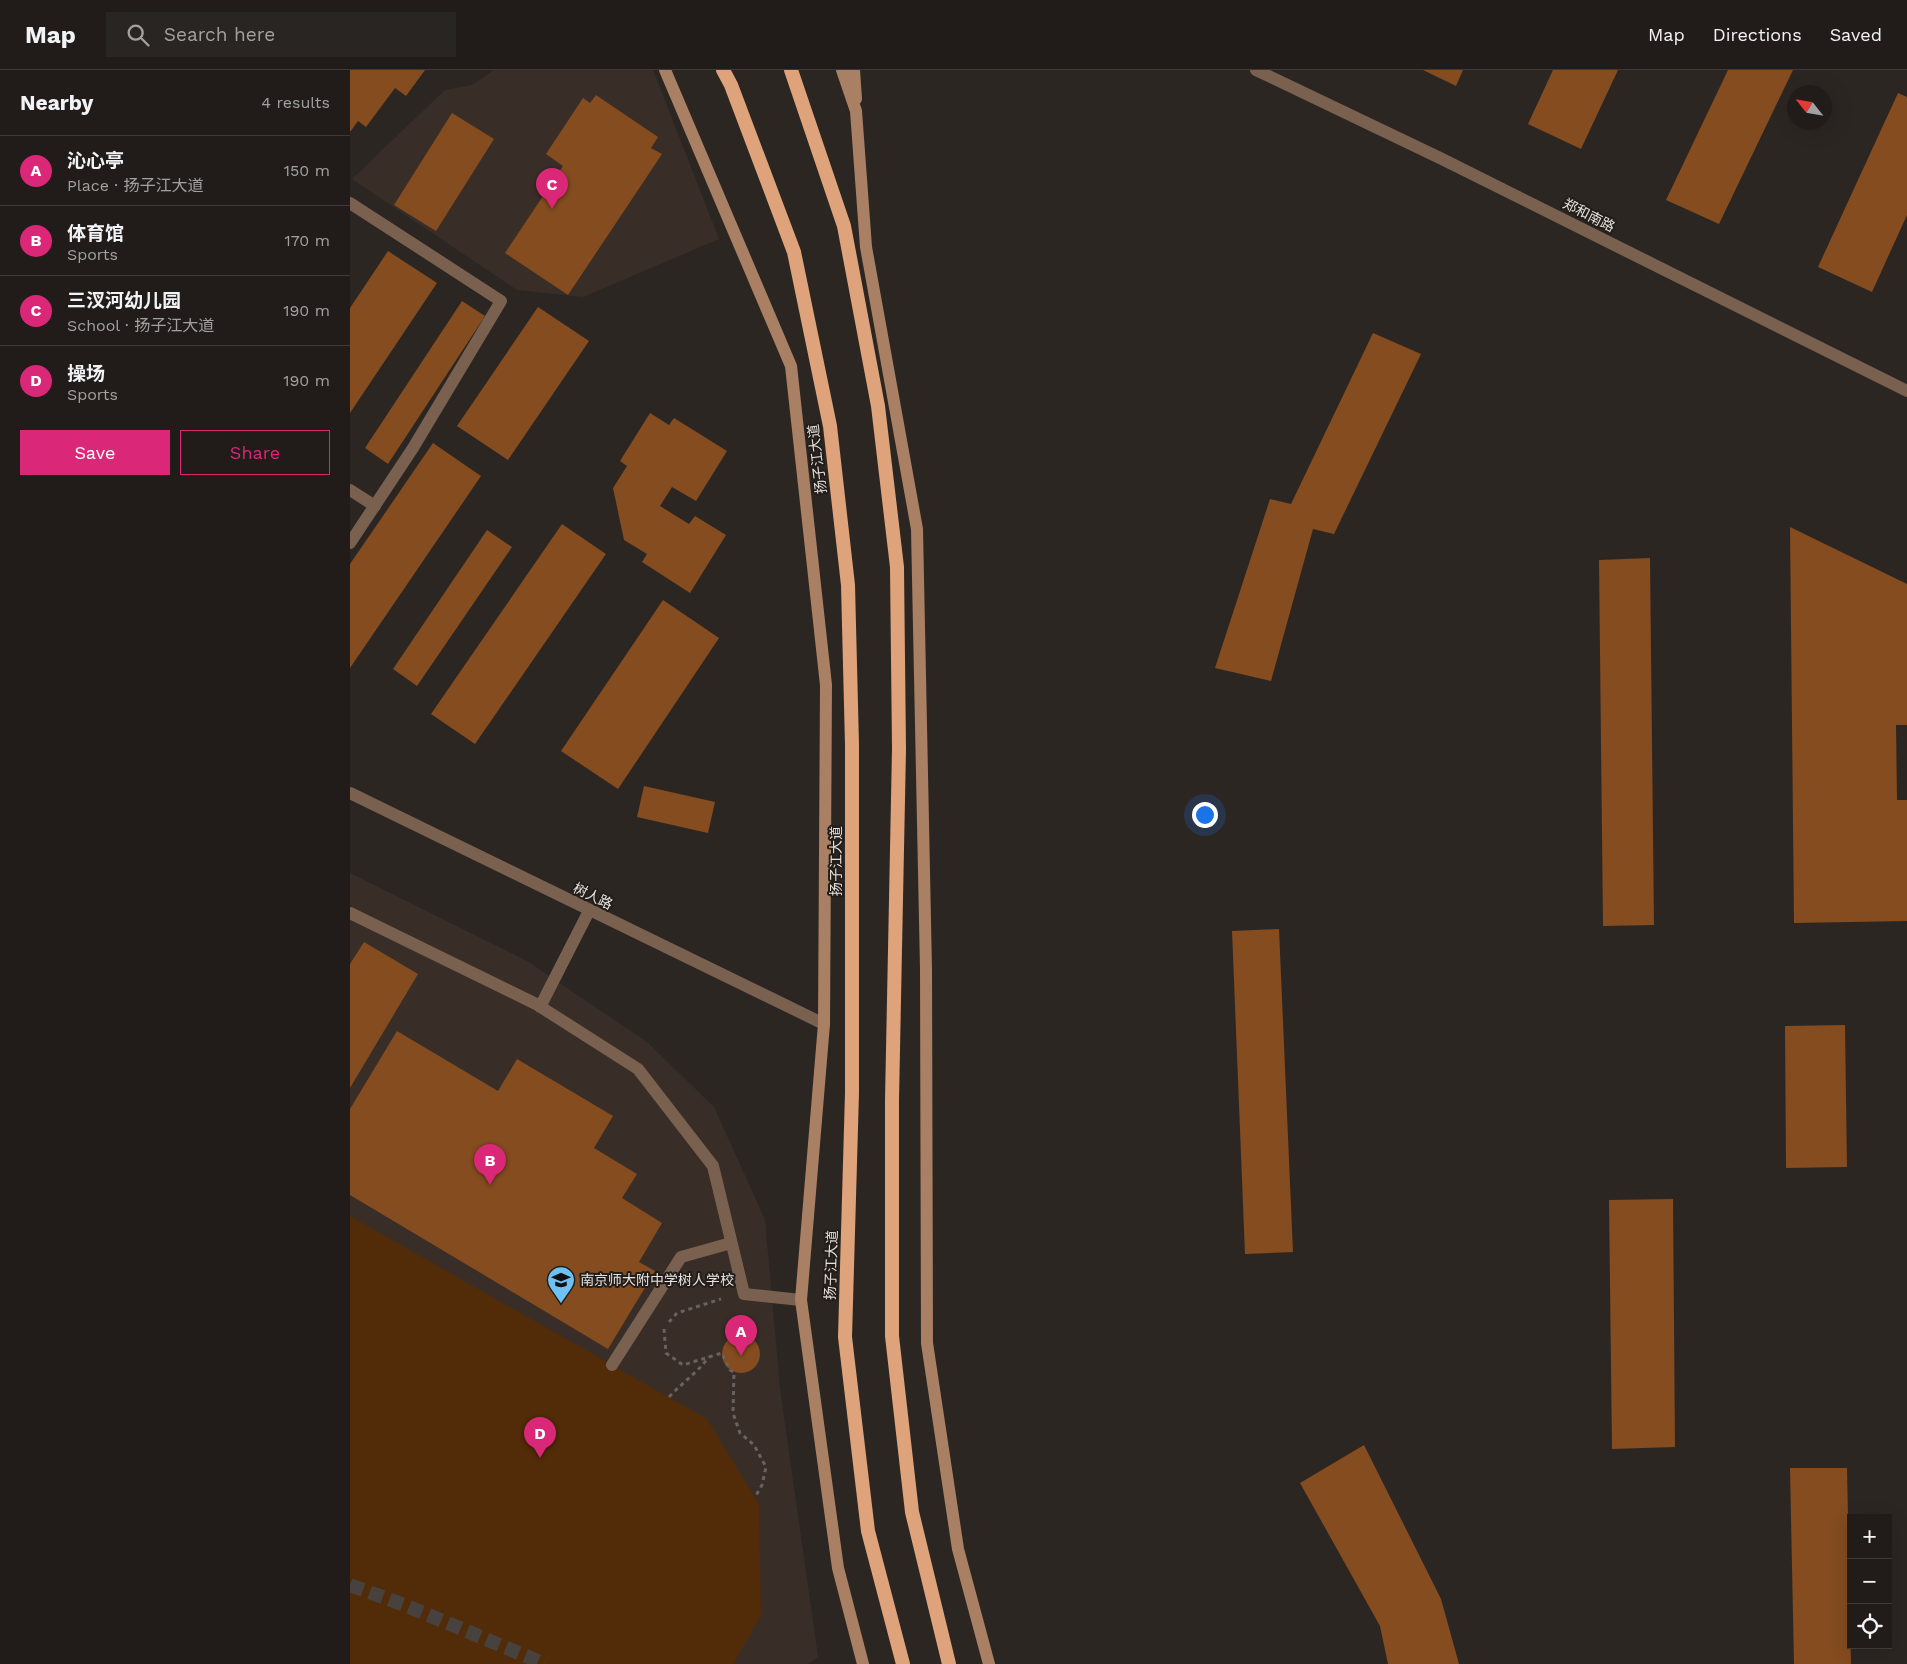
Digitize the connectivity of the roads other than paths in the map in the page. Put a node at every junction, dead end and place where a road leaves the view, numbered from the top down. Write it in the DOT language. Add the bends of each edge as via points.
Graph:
graph roads {
  1 [pos="665,70"];
  2 [pos="723,70"];
  3 [pos="791,70"];
  4 [pos="842,70"];
  5 [pos="854,70"];
  6 [pos="1256,70"];
  7 [pos="856,111"];
  8 [pos="350,203"];
  9 [pos="1907,391"];
  10 [pos="350,490"];
  11 [pos="374,506"];
  12 [pos="350,543"];
  13 [pos="350,793"];
  14 [pos="589,911"];
  15 [pos="350,913"];
  16 [pos="540,1007"];
  17 [pos="824,1024"];
  18 [pos="731,1243"];
  19 [pos="801,1300"];
  20 [pos="612,1365"];
  21 [pos="863,1664"];
  22 [pos="903,1664"];
  23 [pos="949,1664"];
  24 [pos="989,1664"];
  1 -- 17 [label="main road" via="791,366 826,685"];
  2 -- 22 [label="highway, 扬子江大道" via="794,252 830,426 848,585 852,745 852,1093 845,1337 868,1531"];
  3 -- 23 [label="highway" via="844,226 878,406 897,567 899,749 892,1100 892,1336 912,1512"];
  4 -- 7 [label="main road"];
  5 -- 7 [label="main road"];
  6 -- 9 [label="street, 郑和南路"];
  7 -- 24 [label="main road" via="866,247 917,529 926,969 927,1343 958,1549"];
  8 -- 11 [label="street" via="501,301 413,448"];
  10 -- 11 [label="street"];
  11 -- 12 [label="street"];
  13 -- 14 [label="street, 树人路"];
  14 -- 16 [label="street"];
  14 -- 17 [label="street, 树人路"];
  15 -- 16 [label="street"];
  16 -- 18 [label="street" via="638,1069 712,1166"];
  17 -- 19 [label="main road"];
  18 -- 19 [label="street" via="744,1294"];
  18 -- 20 [label="street" via="681,1257"];
  19 -- 21 [label="main road" via="838,1568"];
}
